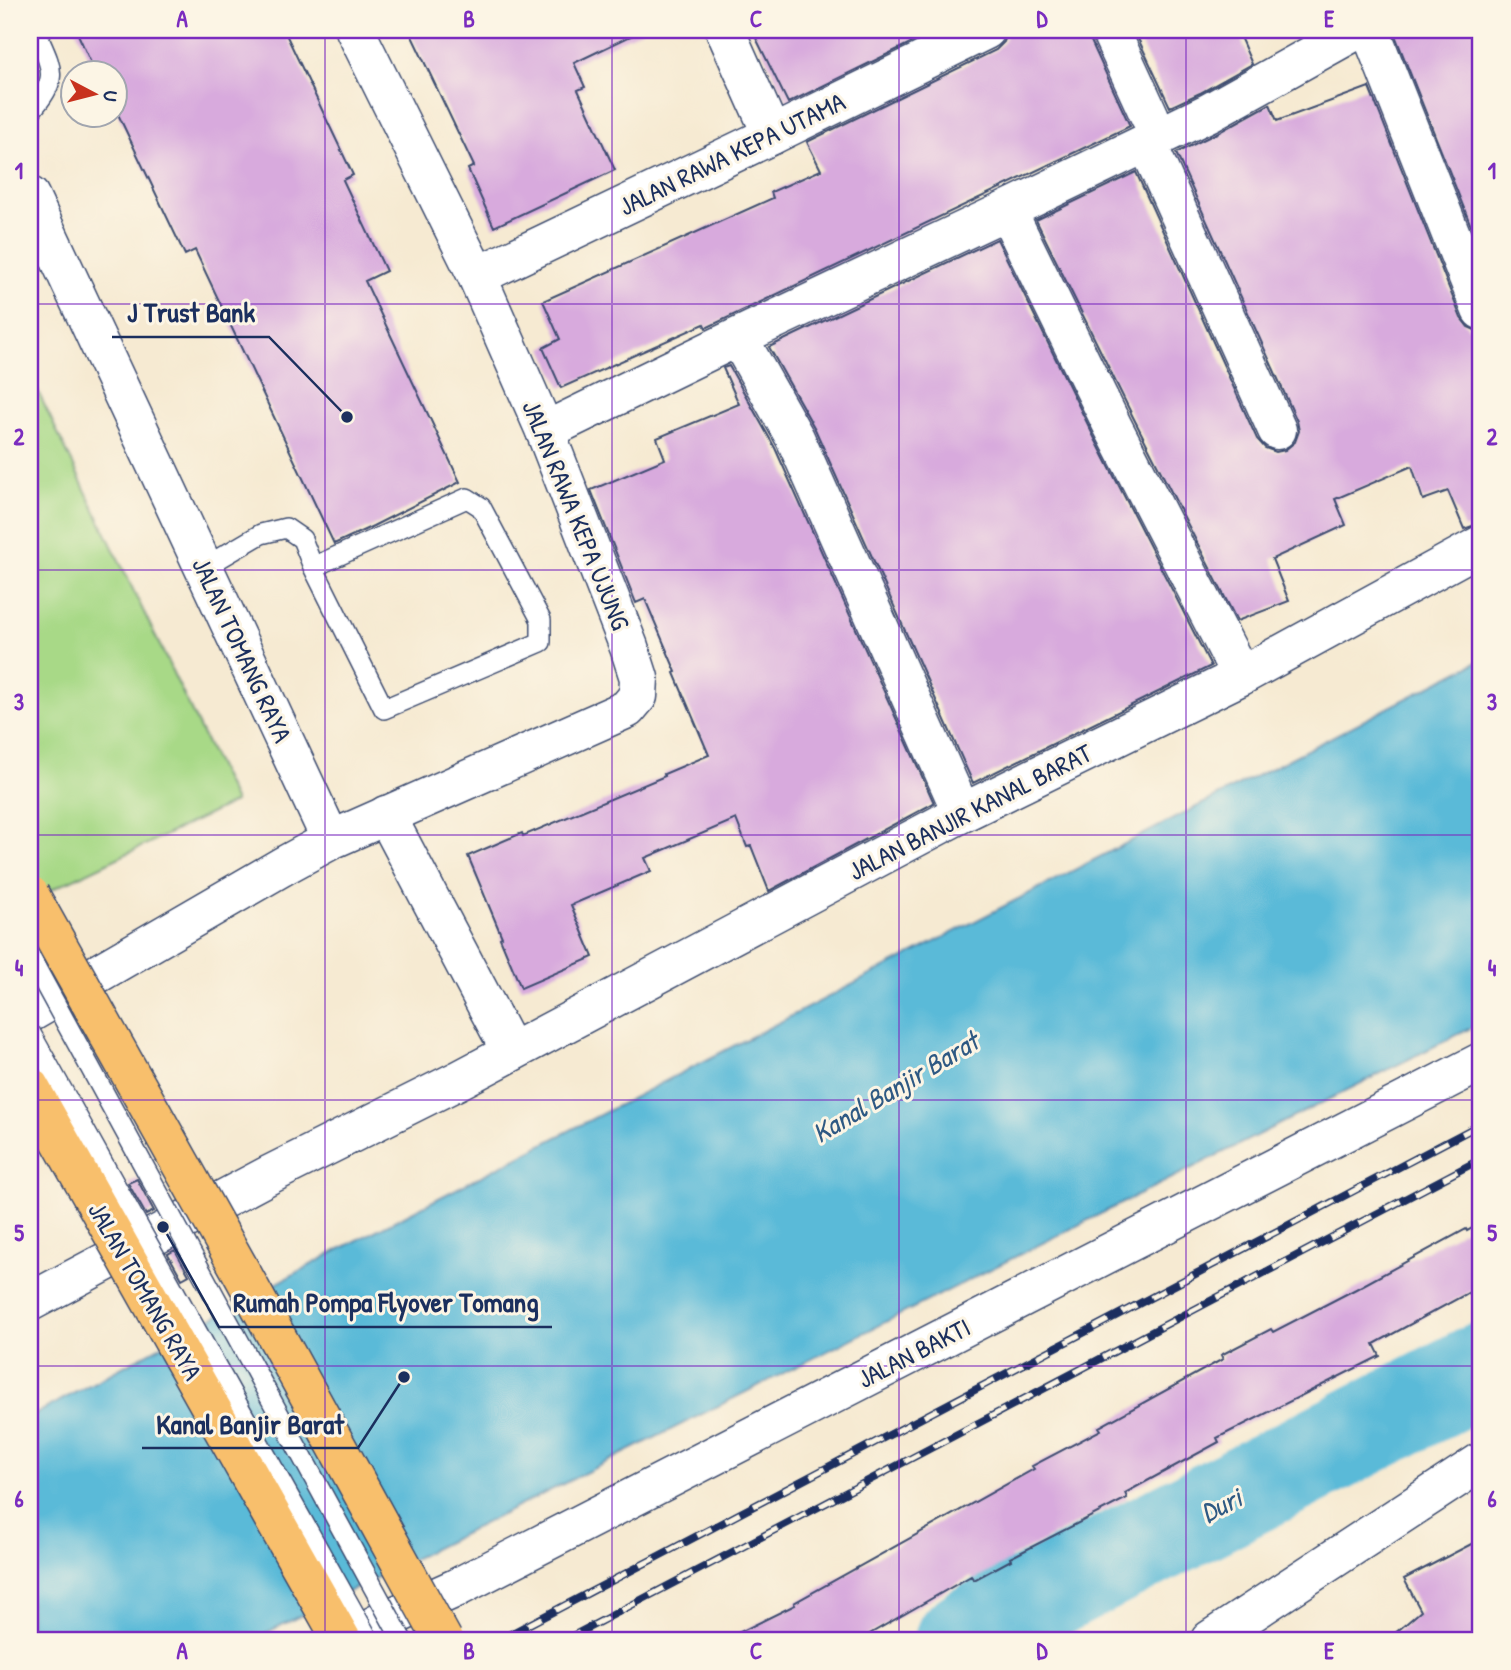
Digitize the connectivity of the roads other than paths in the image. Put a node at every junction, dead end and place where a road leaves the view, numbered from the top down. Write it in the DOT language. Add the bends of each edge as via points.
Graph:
graph roads {
  1 [pos="35,30"];
  2 [pos="355,30"];
  3 [pos="726,30"];
  4 [pos="986,30"];
  5 [pos="1110,30"];
  6 [pos="1357,30"];
  7 [pos="1370,30"];
  8 [pos="30,112"];
  9 [pos="1148,130"];
  10 [pos="772,135"];
  11 [pos="30,197"];
  12 [pos="1007,210"];
  13 [pos="477,276"];
  14 [pos="1481,310"];
  15 [pos="738,337"];
  16 [pos="1277,430"];
  17 [pos="545,431"];
  18 [pos="1481,545"];
  19 [pos="313,567"];
  20 [pos="203,568"];
  21 [pos="1241,676"];
  22 [pos="962,813"];
  23 [pos="386,815"];
  24 [pos="331,840"];
  25 [pos="30,895"];
  26 [pos="30,957"];
  27 [pos="30,1013"];
  28 [pos="30,1032"];
  29 [pos="511,1052"];
  30 [pos="1481,1062"];
  31 [pos="30,1087"];
  32 [pos="30,1302"];
  33 [pos="1481,1462"];
  34 [pos="344,1640"];
  35 [pos="369,1640"];
  36 [pos="402,1640"];
  37 [pos="443,1640"];
  38 [pos="1210,1640"];
  1 -- 8 [label="lane" via="52,73 44,97"];
  2 -- 13 [label="street, JALAN RAWA KEPA UJUNG"];
  3 -- 10 [label="street"];
  4 -- 10 [label="street, JALAN RAWA KEPA UTAMA"];
  5 -- 9 [label="street"];
  6 -- 9 [label="street" via="1210,112"];
  7 -- 14 [label="street"];
  9 -- 12 [label="street"];
  9 -- 16 [label="street"];
  10 -- 13 [label="street, JALAN RAWA KEPA UTAMA"];
  11 -- 20 [label="street, JALAN TOMANG RAYA"];
  12 -- 15 [label="street"];
  12 -- 21 [label="street"];
  13 -- 17 [label="street, JALAN RAWA KEPA UJUNG"];
  15 -- 17 [label="street"];
  15 -- 22 [label="street" via="795,438"];
  17 -- 23 [label="street, JALAN RAWA KEPA UJUNG" via="629,647 639,678 638,696 627,709"];
  18 -- 21 [label="street, JALAN BANJIR KANAL BARAT"];
  19 -- 19 [label="lane" via="384,709 541,642 541,620 481,507 467,498"];
  19 -- 20 [label="lane" via="302,539 286,528 261,534"];
  20 -- 24 [label="street, JALAN TOMANG RAYA"];
  21 -- 22 [label="street, JALAN BANJIR KANAL BARAT"];
  22 -- 29 [label="street, JALAN BANJIR KANAL BARAT"];
  23 -- 24 [label="street, JALAN RAWA KEPA UJUNG"];
  23 -- 29 [label="street"];
  24 -- 27 [label="street"];
  25 -- 37 [label="main road, bridge"];
  26 -- 36 [label="lane, bridge"];
  28 -- 35 [label="lane, bridge"];
  29 -- 32 [label="street, JALAN BANJIR KANAL BARAT"];
  30 -- 34 [label="street, JALAN BAKTI" via="481,1576"];
  31 -- 34 [label="main road, JALAN TOMANG RAYA, bridge"];
  33 -- 38 [label="street"];
}
